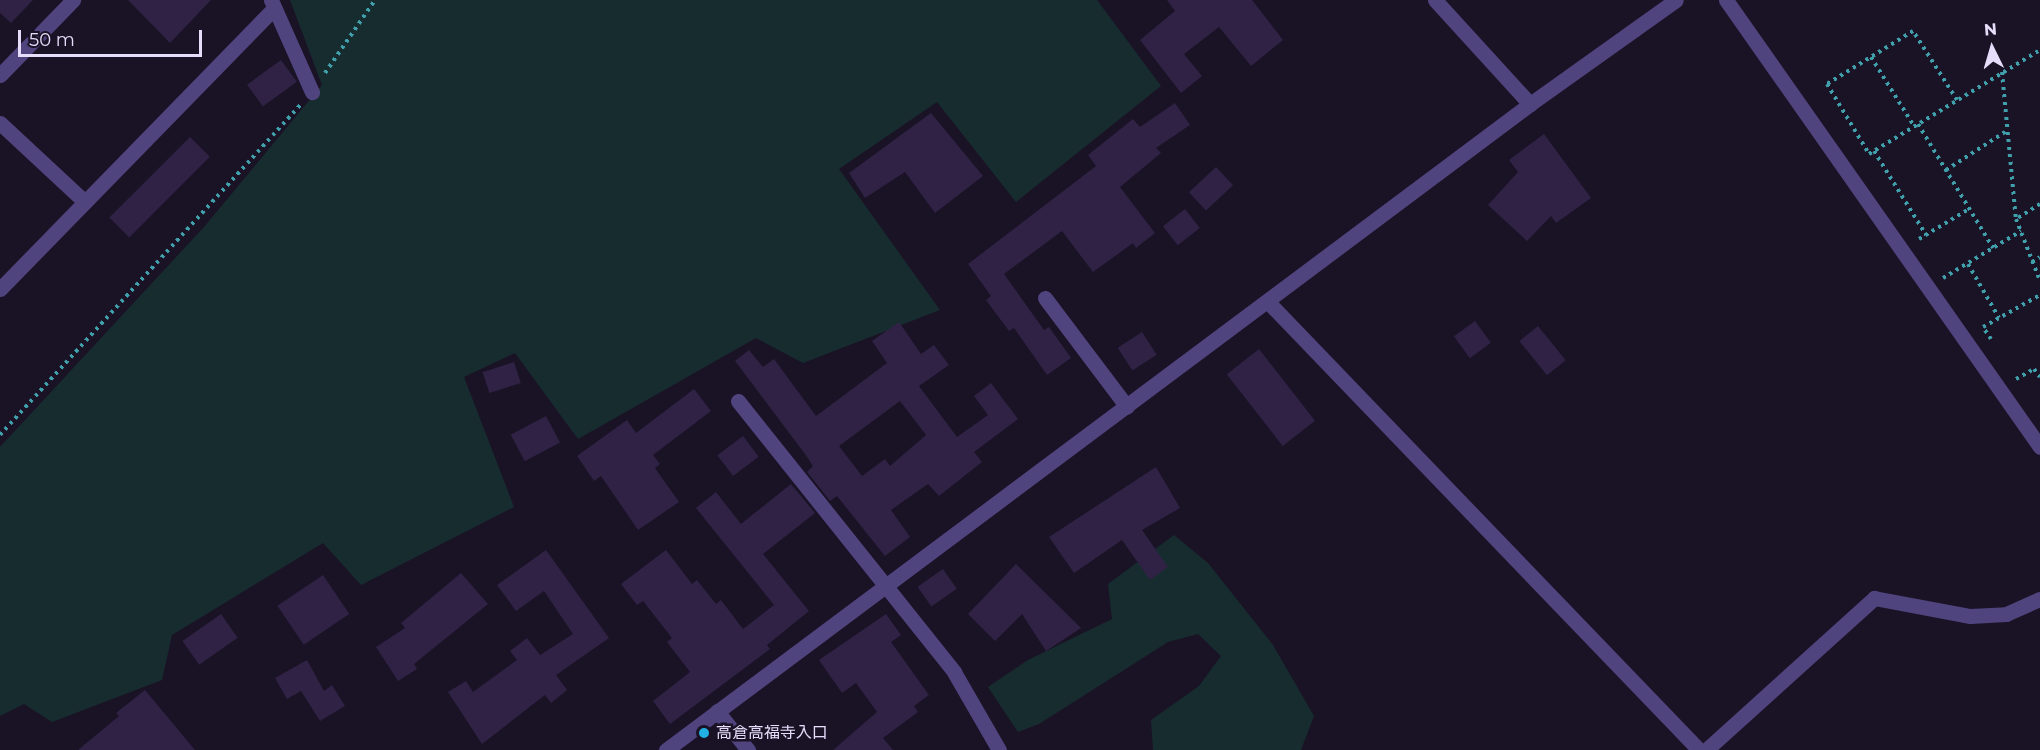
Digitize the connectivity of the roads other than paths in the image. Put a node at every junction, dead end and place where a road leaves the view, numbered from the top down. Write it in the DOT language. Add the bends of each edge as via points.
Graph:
graph roads {
  1 [pos="73,0"];
  2 [pos="1435,0"];
  3 [pos="1676,0"];
  4 [pos="1726,0"];
  5 [pos="272,4"];
  6 [pos="0,75"];
  7 [pos="312,92"];
  8 [pos="1530,104"];
  9 [pos="0,123"];
  10 [pos="85,202"];
  11 [pos="0,289"];
  12 [pos="1045,298"];
  13 [pos="1269,303"];
  14 [pos="738,401"];
  15 [pos="1127,407"];
  16 [pos="2040,447"];
  17 [pos="888,584"];
  18 [pos="2040,599"];
  19 [pos="717,711"];
  20 [pos="666,750"];
  21 [pos="748,750"];
  22 [pos="999,750"];
  23 [pos="1700,750"];
  24 [pos="1706,750"];
  1 -- 6 [label="street"];
  2 -- 8 [label="street"];
  3 -- 8 [label="street"];
  4 -- 16 [label="street"];
  5 -- 7 [label="street"];
  5 -- 10 [label="street"];
  8 -- 13 [label="street"];
  9 -- 10 [label="street"];
  10 -- 11 [label="street"];
  12 -- 15 [label="street"];
  13 -- 15 [label="street"];
  13 -- 23 [label="street"];
  14 -- 17 [label="street"];
  15 -- 17 [label="street"];
  17 -- 19 [label="street"];
  17 -- 22 [label="street" via="954,672"];
  18 -- 24 [label="street" via="2006,614 1970,616 1874,598"];
  19 -- 20 [label="street"];
  19 -- 21 [label="street"];
}
